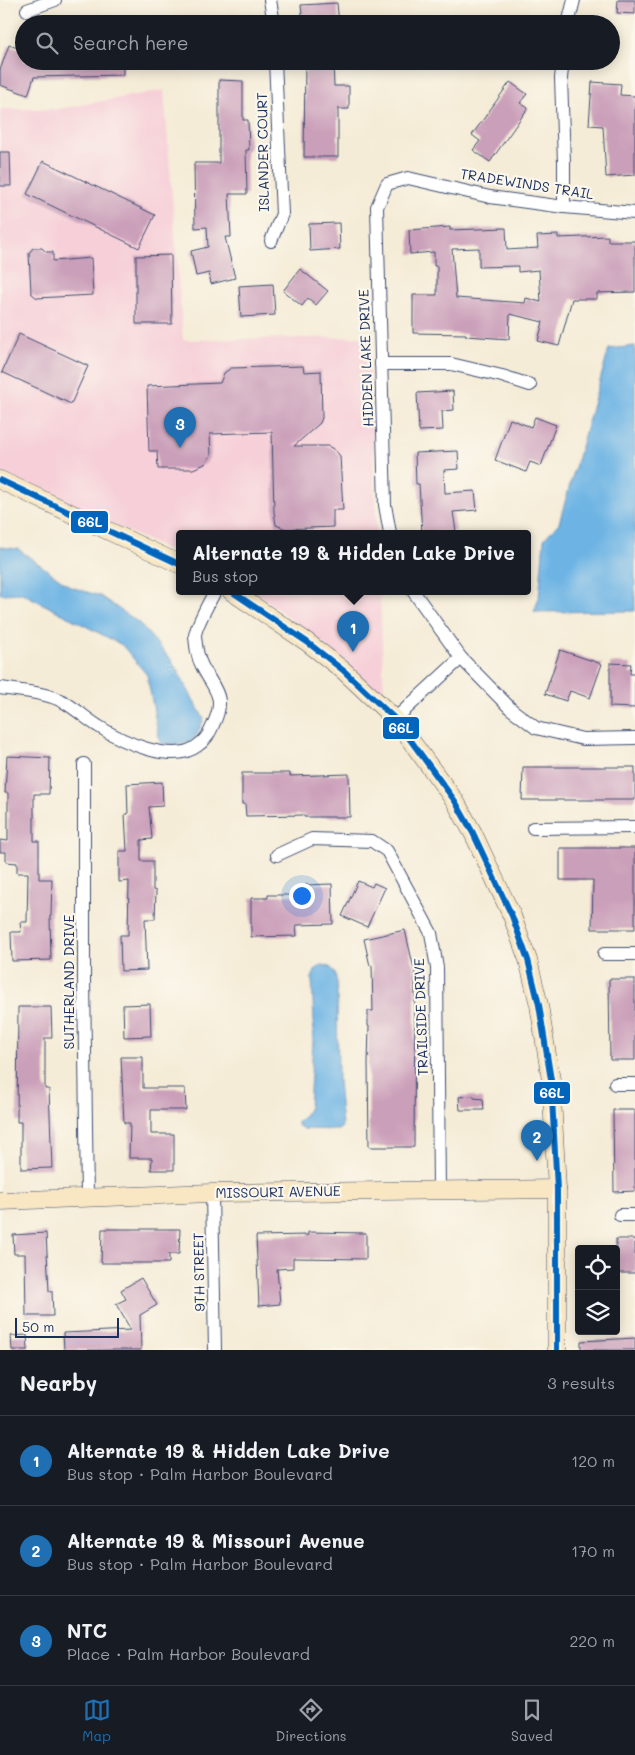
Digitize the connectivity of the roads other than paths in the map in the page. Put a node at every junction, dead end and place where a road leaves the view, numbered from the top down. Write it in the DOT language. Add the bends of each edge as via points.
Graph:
graph roads {
  1 [pos="55,0"];
  2 [pos="270,0"];
  3 [pos="574,0"];
  4 [pos="27,10"];
  5 [pos="272,15"];
  6 [pos="570,15"];
  7 [pos="276,70"];
  8 [pos="562,70"];
  9 [pos="387,184"];
  10 [pos="564,207"];
  11 [pos="635,213"];
  12 [pos="271,241"];
  13 [pos="381,364"];
  14 [pos="530,385"];
  15 [pos="0,480"];
  16 [pos="389,530"];
  17 [pos="176,563"];
  18 [pos="212,595"];
  19 [pos="237,595"];
  20 [pos="416,595"];
  21 [pos="461,658"];
  22 [pos="0,688"];
  23 [pos="395,719"];
  24 [pos="635,738"];
  25 [pos="84,764"];
  26 [pos="635,827"];
  27 [pos="533,828"];
  28 [pos="277,855"];
  29 [pos="604,954"];
  30 [pos="635,954"];
  31 [pos="615,1084"];
  32 [pos="635,1084"];
  33 [pos="557,1189"];
  34 [pos="439,1190"];
  35 [pos="212,1193"];
  36 [pos="86,1198"];
  37 [pos="0,1202"];
  38 [pos="620,1215"];
  39 [pos="635,1215"];
  40 [pos="214,1350"];
  41 [pos="557,1350"];
  1 -- 4 [label="street"];
  2 -- 5 [label="street"];
  3 -- 6 [label="street"];
  7 -- 12 [label="street, ISLANDER COURT" via="282,214"];
  8 -- 10 [label="street"];
  9 -- 10 [label="street, TRADEWINDS TRAIL" via="408,178 490,197"];
  9 -- 13 [label="street, HIDDEN LAKE DRIVE" via="377,207"];
  10 -- 11 [label="street, TRADEWINDS TRAIL"];
  13 -- 14 [label="street" via="451,364"];
  13 -- 16 [label="street, HIDDEN LAKE DRIVE" via="385,505"];
  15 -- 17 [label="main road"];
  18 -- 22 [label="street" via="195,633 197,653 219,699 218,714 206,740 194,748 170,754 125,741 60,700"];
  19 -- 23 [label="main road" via="344,670"];
  20 -- 21 [label="street"];
  21 -- 23 [label="street"];
  21 -- 24 [label="street" via="511,709 536,728 583,739"];
  23 -- 33 [label="main road" via="455,801 473,833 512,916 528,960 539,1004 551,1080"];
  25 -- 36 [label="street, SUTHERLAND DRIVE"];
  26 -- 27 [label="street"];
  28 -- 34 [label="street, TRAILSIDE DRIVE" via="312,839 372,841 387,851 431,933 436,968"];
  29 -- 30 [label="street"];
  31 -- 32 [label="street"];
  33 -- 34 [label="main road, MISSOURI AVENUE"];
  33 -- 41 [label="main road"];
  34 -- 35 [label="main road, MISSOURI AVENUE"];
  35 -- 36 [label="main road, MISSOURI AVENUE"];
  35 -- 40 [label="street, 9TH STREET"];
  36 -- 37 [label="main road, MISSOURI AVENUE"];
  38 -- 39 [label="street"];
}
